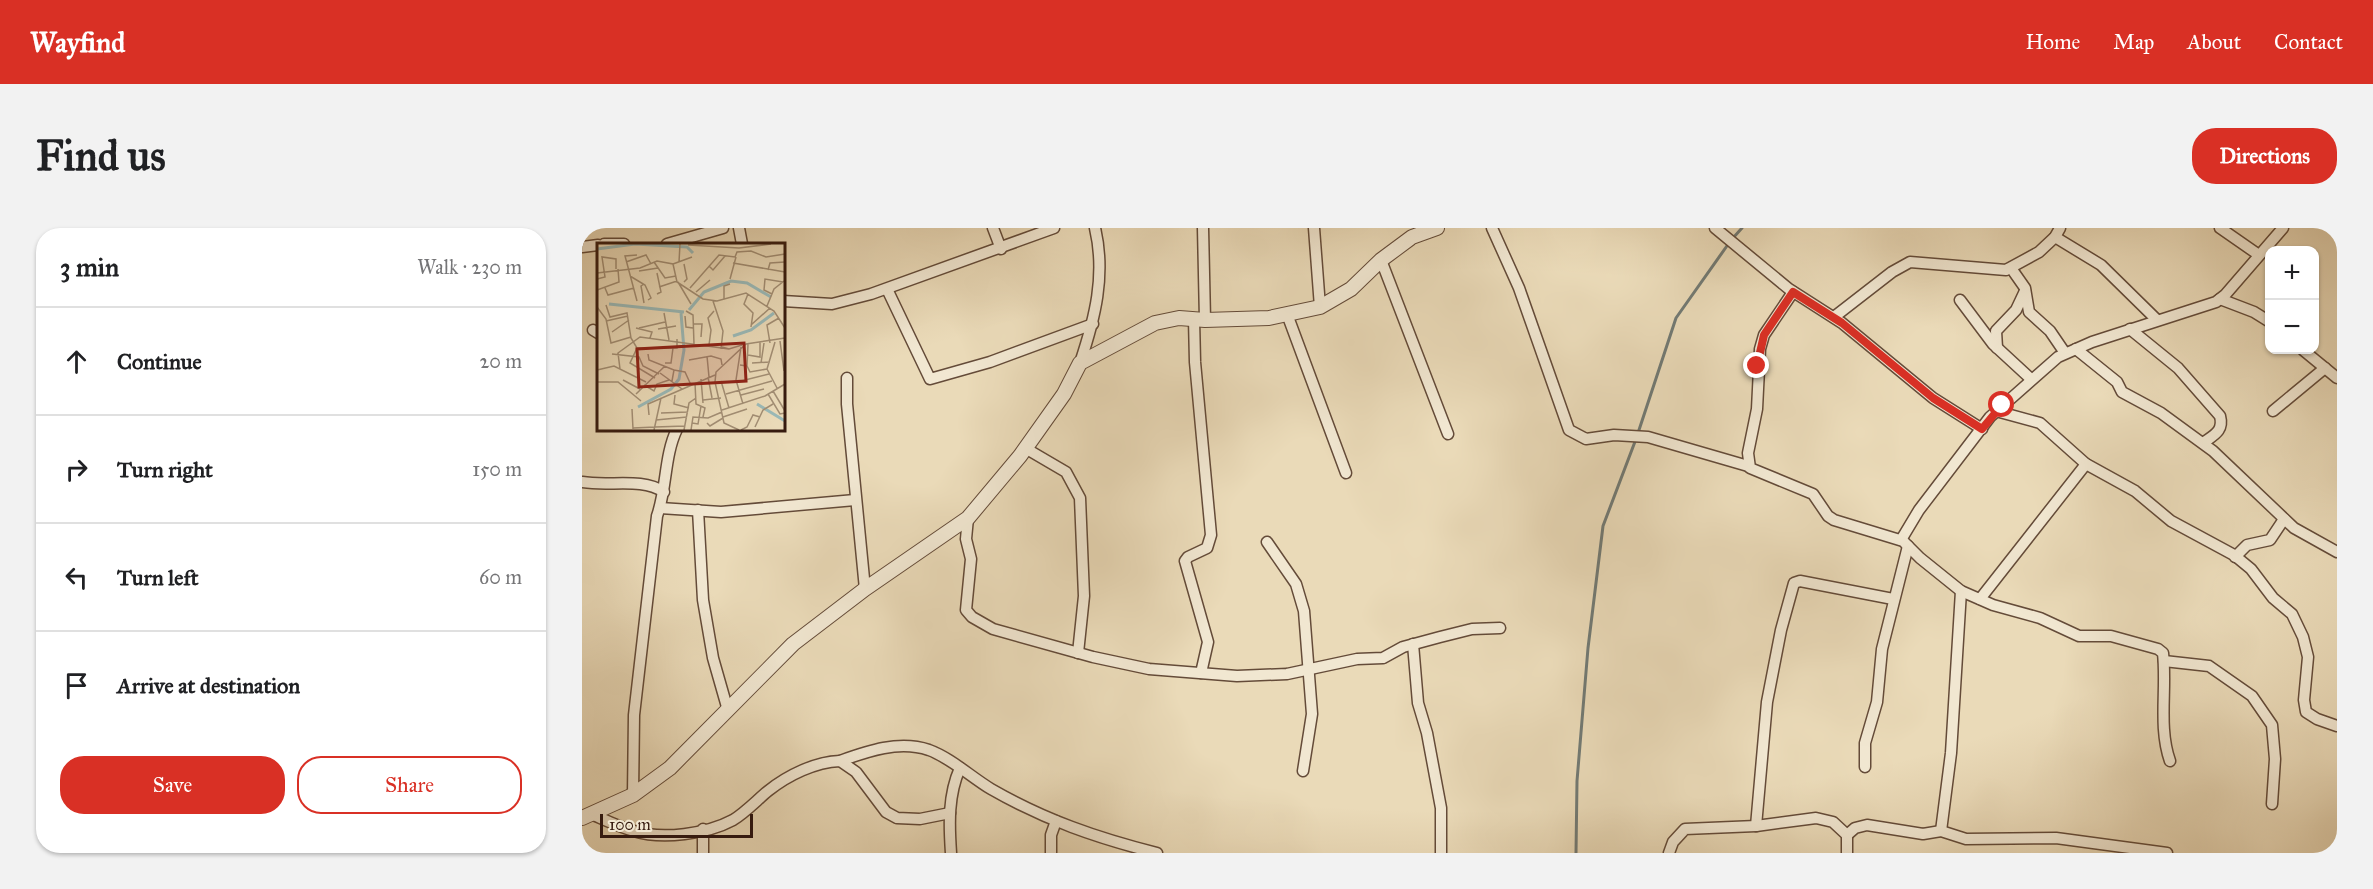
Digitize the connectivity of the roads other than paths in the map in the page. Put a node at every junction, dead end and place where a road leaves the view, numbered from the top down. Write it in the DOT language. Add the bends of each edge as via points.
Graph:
graph roads {
  1 [pos="723,228"];
  2 [pos="738,228"];
  3 [pos="993,228"];
  4 [pos="1054,228"];
  5 [pos="1095,228"];
  6 [pos="1203,228"];
  7 [pos="1314,228"];
  8 [pos="1437,228"];
  9 [pos="1492,228"];
  10 [pos="1715,228"];
  11 [pos="2220,228"];
  12 [pos="2283,228"];
  13 [pos="1413,232"];
  14 [pos="2058,232"];
  15 [pos="671,243"];
  16 [pos="742,243"];
  17 [pos="597,245"];
  18 [pos="582,247"];
  19 [pos="1001,249"];
  20 [pos="2259,255"];
  21 [pos="1381,260"];
  22 [pos="2011,268"];
  23 [pos="887,289"];
  24 [pos="2026,290"];
  25 [pos="1793,292"];
  26 [pos="2220,299"];
  27 [pos="1960,300"];
  28 [pos="784,301"];
  29 [pos="1320,307"];
  30 [pos="1287,314"];
  31 [pos="1834,317"];
  32 [pos="2265,319"];
  33 [pos="1199,320"];
  34 [pos="2157,320"];
  35 [pos="1093,324"];
  36 [pos="2130,329"];
  37 [pos="1997,348"];
  38 [pos="2071,351"];
  39 [pos="2308,354"];
  40 [pos="1080,363"];
  41 [pos="2325,368"];
  42 [pos="848,378"];
  43 [pos="2337,378"];
  44 [pos="2031,379"];
  45 [pos="1996,411"];
  46 [pos="2273,411"];
  47 [pos="1982,429"];
  48 [pos="678,430"];
  49 [pos="1448,434"];
  50 [pos="2203,443"];
  51 [pos="1025,448"];
  52 [pos="2086,464"];
  53 [pos="1748,466"];
  54 [pos="1346,473"];
  55 [pos="582,483"];
  56 [pos="664,492"];
  57 [pos="855,500"];
  58 [pos="660,508"];
  59 [pos="698,510"];
  60 [pos="968,518"];
  61 [pos="2284,519"];
  62 [pos="1267,542"];
  63 [pos="1904,543"];
  64 [pos="2337,552"];
  65 [pos="2235,556"];
  66 [pos="865,588"];
  67 [pos="1961,591"];
  68 [pos="1893,599"];
  69 [pos="1980,599"];
  70 [pos="1500,628"];
  71 [pos="1413,644"];
  72 [pos="1078,653"];
  73 [pos="2164,661"];
  74 [pos="1307,670"];
  75 [pos="1201,673"];
  76 [pos="727,707"];
  77 [pos="2337,726"];
  78 [pos="840,761"];
  79 [pos="2170,761"];
  80 [pos="1865,767"];
  81 [pos="960,768"];
  82 [pos="1303,771"];
  83 [pos="633,795"];
  84 [pos="2272,804"];
  85 [pos="950,813"];
  86 [pos="586,816"];
  87 [pos="1056,820"];
  88 [pos="1756,825"];
  89 [pos="703,829"];
  90 [pos="1941,831"];
  91 [pos="1847,835"];
  92 [pos="2077,848"];
  93 [pos="703,853"];
  94 [pos="951,853"];
  95 [pos="1051,853"];
  96 [pos="1157,853"];
  97 [pos="1441,853"];
  98 [pos="1669,853"];
  99 [pos="1848,853"];
  100 [pos="2160,853"];
  101 [pos="2167,853"];
  1 -- 15 [label="street"];
  2 -- 16 [label="street"];
  3 -- 19 [label="street"];
  4 -- 19 [label="street"];
  5 -- 35 [label="street" via="1100,269"];
  6 -- 33 [label="street"];
  7 -- 29 [label="street"];
  8 -- 13 [label="street"];
  9 -- 53 [label="street" via="1519,288 1569,430 1586,439 1614,435 1648,437"];
  10 -- 25 [label="street"];
  11 -- 20 [label="street"];
  12 -- 20 [label="street"];
  13 -- 21 [label="street"];
  14 -- 22 [label="street" via="2039,252"];
  14 -- 34 [label="street" via="2101,265"];
  17 -- 18 [label="street"];
  19 -- 23 [label="street"];
  20 -- 26 [label="street"];
  21 -- 29 [label="street" via="1350,289"];
  21 -- 49 [label="street"];
  22 -- 24 [label="street"];
  22 -- 31 [label="street" via="1910,262"];
  23 -- 28 [label="street" via="832,304"];
  23 -- 35 [label="street" via="928,378 933,380"];
  24 -- 37 [label="street" via="2016,310 1996,331"];
  24 -- 38 [label="street" via="2030,312"];
  25 -- 31 [label="street"];
  25 -- 53 [label="street" via="1764,335 1760,349 1758,409"];
  26 -- 32 [label="street"];
  26 -- 34 [label="street"];
  27 -- 37 [label="street"];
  29 -- 30 [label="street"];
  30 -- 33 [label="street"];
  30 -- 54 [label="street"];
  31 -- 47 [label="street" via="1933,398"];
  33 -- 40 [label="street" via="1179,318 1155,323"];
  33 -- 75 [label="street" via="1195,362 1211,535 1207,548 1185,561 1208,642"];
  34 -- 36 [label="street"];
  35 -- 40 [label="street"];
  36 -- 38 [label="street"];
  36 -- 50 [label="street" via="2178,368 2220,416 2220,430"];
  37 -- 44 [label="street"];
  38 -- 44 [label="street"];
  38 -- 50 [label="street" via="2117,382 2122,393 2161,413"];
  39 -- 41 [label="street"];
  40 -- 51 [label="street" via="1064,394"];
  41 -- 43 [label="street"];
  41 -- 46 [label="street"];
  42 -- 57 [label="street"];
  44 -- 45 [label="street"];
  45 -- 47 [label="street"];
  45 -- 52 [label="street" via="2040,423"];
  47 -- 63 [label="street" via="1919,510"];
  48 -- 56 [label="street" via="669,453"];
  50 -- 61 [label="street"];
  51 -- 60 [label="street"];
  51 -- 72 [label="street" via="1066,472 1080,498 1084,596"];
  52 -- 65 [label="street" via="2135,491 2179,526"];
  52 -- 69 [label="street"];
  53 -- 63 [label="street" via="1813,495 1834,520"];
  55 -- 56 [label="street" via="651,485"];
  56 -- 58 [label="street"];
  57 -- 59 [label="street" via="721,512"];
  57 -- 66 [label="street"];
  58 -- 59 [label="street"];
  58 -- 83 [label="street" via="634,715"];
  59 -- 76 [label="street" via="703,600 712,658"];
  60 -- 66 [label="street"];
  60 -- 72 [label="street" via="968,614 1003,633"];
  61 -- 64 [label="street"];
  61 -- 65 [label="street" via="2270,540 2247,545"];
  62 -- 74 [label="street" via="1296,584 1304,611"];
  63 -- 67 [label="street"];
  63 -- 68 [label="street"];
  65 -- 77 [label="street" via="2292,614 2307,647 2305,709 2309,715"];
  66 -- 76 [label="street" via="793,644"];
  67 -- 69 [label="street"];
  67 -- 90 [label="street" via="1951,753"];
  68 -- 80 [label="street" via="1882,649 1877,702 1865,743"];
  68 -- 88 [label="street" via="1794,583 1767,702"];
  69 -- 73 [label="street" via="2040,618 2079,636 2110,636 2158,649"];
  70 -- 71 [label="street" via="1472,629"];
  71 -- 74 [label="street" via="1383,658 1357,659"];
  71 -- 97 [label="street" via="1418,703 1441,808"];
  72 -- 75 [label="street" via="1149,669"];
  73 -- 79 [label="street" via="2164,744"];
  73 -- 84 [label="street" via="2209,666 2252,696 2272,725"];
  74 -- 75 [label="street" via="1268,676"];
  74 -- 82 [label="street" via="1312,714"];
  76 -- 83 [label="street" via="670,768"];
  78 -- 81 [label="street" via="897,746 929,750"];
  78 -- 85 [label="street" via="856,772 886,812 897,818 920,819"];
  78 -- 89 [label="street" via="798,773 733,820"];
  81 -- 85 [label="street"];
  81 -- 87 [label="street" via="990,788"];
  83 -- 86 [label="street"];
  85 -- 94 [label="street"];
  86 -- 89 [label="street" via="636,832 668,835"];
  87 -- 95 [label="street"];
  87 -- 96 [label="street" via="1097,838"];
  88 -- 91 [label="street" via="1825,818"];
  88 -- 98 [label="street" via="1685,829"];
  89 -- 93 [label="street"];
  90 -- 91 [label="street" via="1923,834 1863,825"];
  90 -- 92 [label="street" via="1966,839 2055,838"];
  91 -- 99 [label="street"];
  92 -- 100 [label="street"];
  100 -- 101 [label="street"];
}
